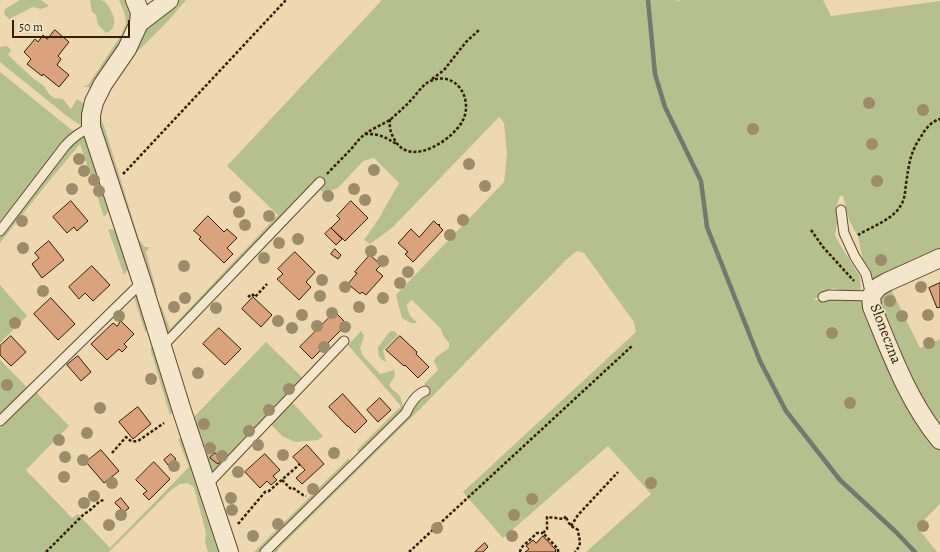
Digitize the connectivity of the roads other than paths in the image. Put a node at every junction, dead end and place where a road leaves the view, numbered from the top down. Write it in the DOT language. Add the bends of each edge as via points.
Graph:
graph roads {
  1 [pos="135,0"];
  2 [pos="169,0"];
  3 [pos="140,23"];
  4 [pos="91,127"];
  5 [pos="320,182"];
  6 [pos="841,210"];
  7 [pos="0,231"];
  8 [pos="940,258"];
  9 [pos="142,282"];
  10 [pos="871,296"];
  11 [pos="823,297"];
  12 [pos="344,341"];
  13 [pos="162,347"];
  14 [pos="425,392"];
  15 [pos="0,421"];
  16 [pos="940,440"];
  17 [pos="207,485"];
  18 [pos="229,552"];
  19 [pos="264,552"];
  1 -- 3 [label="street" via="140,12"];
  2 -- 3 [label="street"];
  3 -- 4 [label="street" via="94,102"];
  4 -- 7 [label="lane" via="74,136 65,146"];
  4 -- 9 [label="street"];
  5 -- 13 [label="lane"];
  6 -- 10 [label="lane" via="844,233 866,274"];
  8 -- 10 [label="street, Słoneczna" via="887,282 878,287"];
  9 -- 13 [label="street"];
  9 -- 15 [label="lane"];
  10 -- 11 [label="lane"];
  10 -- 16 [label="street, Słoneczna" via="872,307 899,372 917,407"];
  12 -- 17 [label="lane"];
  13 -- 17 [label="street"];
  14 -- 19 [label="lane" via="420,393 406,413"];
  17 -- 18 [label="street"];
}
